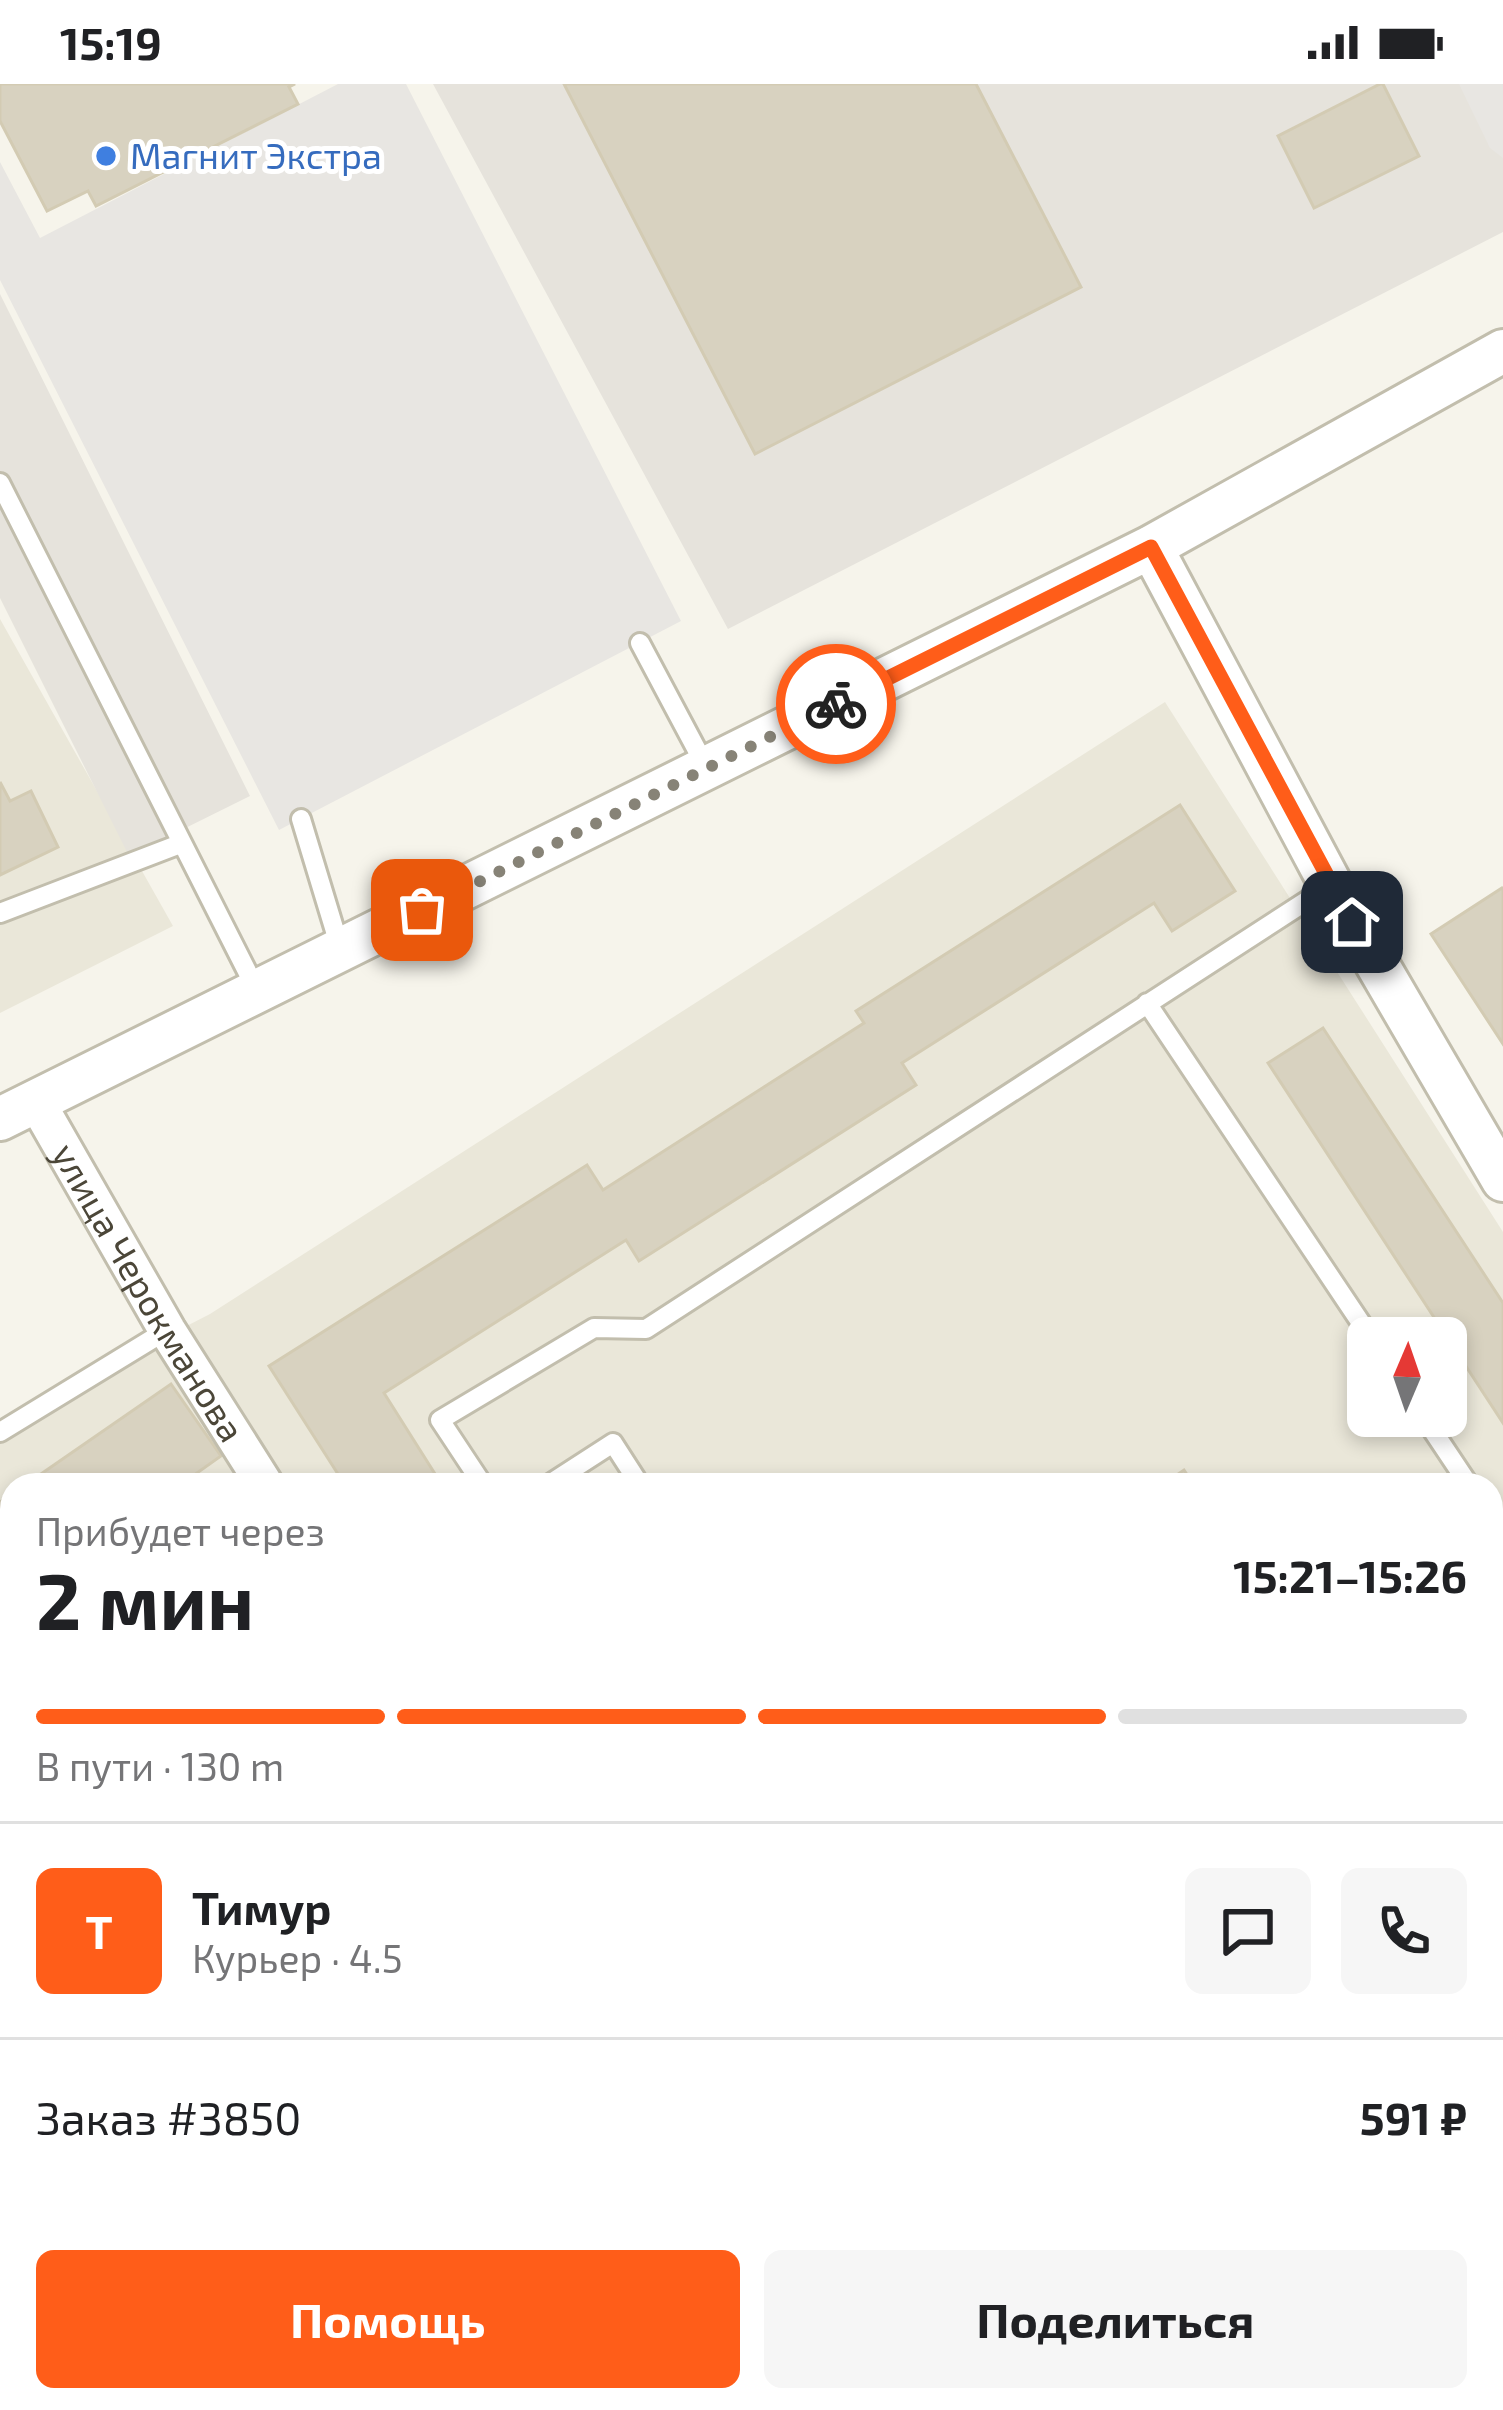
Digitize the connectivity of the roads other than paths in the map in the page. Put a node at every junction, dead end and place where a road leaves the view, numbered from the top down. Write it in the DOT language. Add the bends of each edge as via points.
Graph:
graph roads {
  1 [pos="1503,351"];
  2 [pos="0,483"];
  3 [pos="1151,547"];
  4 [pos="640,643"];
  5 [pos="707,769"];
  6 [pos="301,818"];
  7 [pos="180,844"];
  8 [pos="1330,885"];
  9 [pos="0,913"];
  10 [pos="341,951"];
  11 [pos="258,993"];
  12 [pos="1148,1003"];
  13 [pos="18,1110"];
  14 [pos="1503,1180"];
  15 [pos="1357,1317"];
  16 [pos="167,1330"];
  17 [pos="0,1432"];
  18 [pos="1437,1437"];
  19 [pos="257,1473"];
  20 [pos="475,1473"];
  21 [pos="567,1473"];
  22 [pos="632,1473"];
  23 [pos="1461,1473"];
  1 -- 3 [label="street, улица Черокманова"];
  2 -- 7 [label="lane"];
  3 -- 5 [label="street, улица Черокманова"];
  3 -- 8 [label="street"];
  4 -- 5 [label="lane"];
  5 -- 10 [label="street, улица Черокманова"];
  6 -- 10 [label="lane"];
  7 -- 9 [label="lane"];
  7 -- 11 [label="lane"];
  8 -- 12 [label="lane"];
  8 -- 14 [label="street"];
  10 -- 11 [label="street, улица Черокманова"];
  11 -- 13 [label="street, улица Черокманова"];
  12 -- 15 [label="lane"];
  12 -- 20 [label="lane" via="646,1329 594,1328 440,1420"];
  13 -- 16 [label="street, улица Черокманова"];
  16 -- 17 [label="lane"];
  16 -- 19 [label="street, улица Черокманова"];
  18 -- 23 [label="lane"];
  21 -- 22 [label="lane" via="613,1443"];
}
